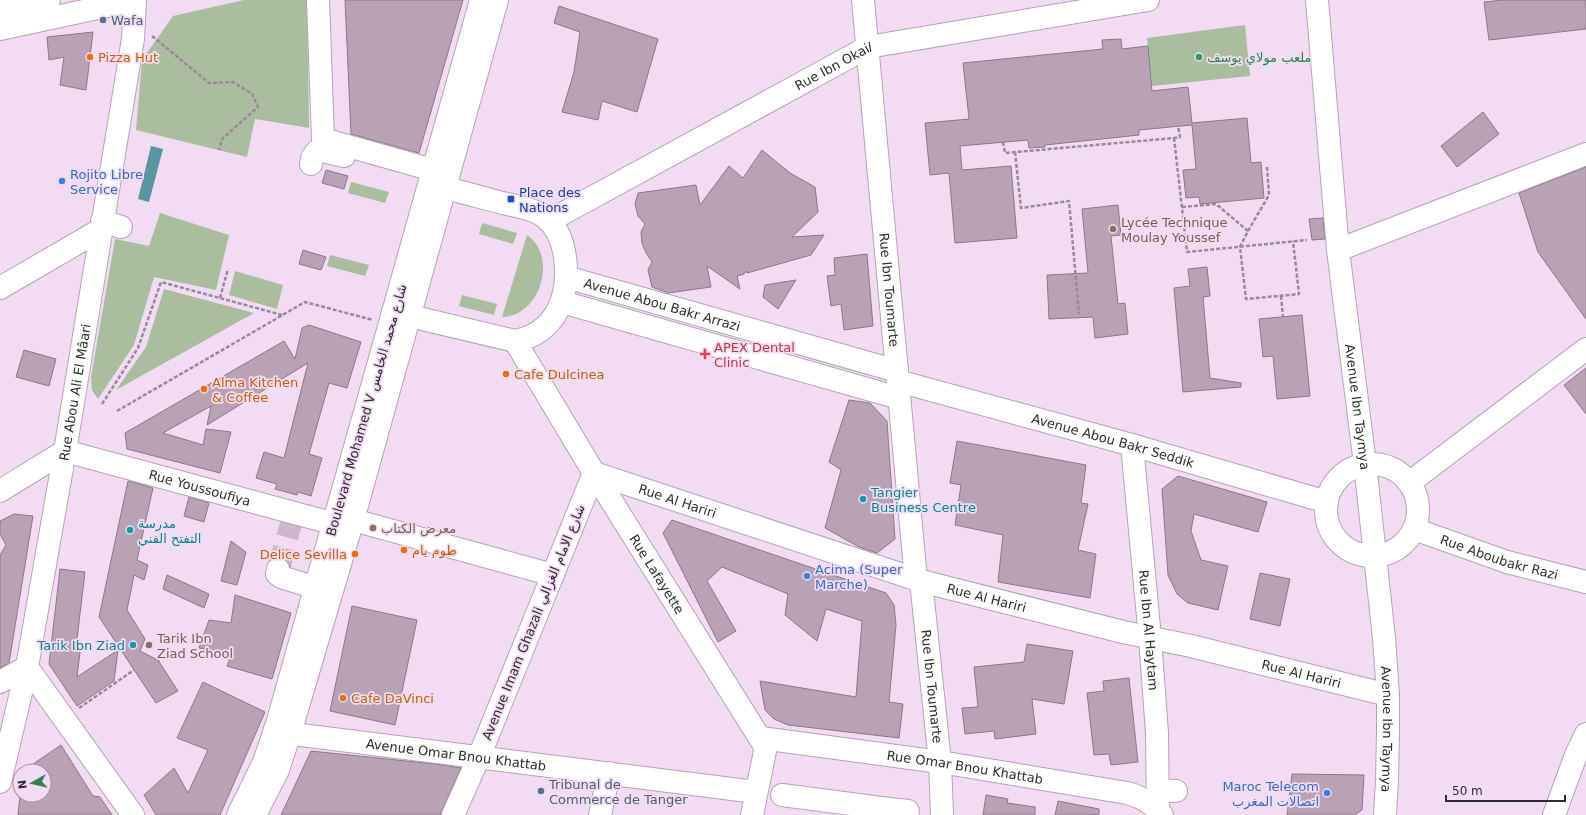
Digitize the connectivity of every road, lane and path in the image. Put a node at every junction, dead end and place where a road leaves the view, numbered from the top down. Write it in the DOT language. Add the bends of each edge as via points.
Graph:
graph roads {
  1 [pos="50,0"];
  2 [pos="135,0"];
  3 [pos="318,0"];
  4 [pos="481,0"];
  5 [pos="497,0"];
  6 [pos="863,0"];
  7 [pos="1148,0"];
  8 [pos="1317,0"];
  9 [pos="1100,4"];
  10 [pos="0,11"];
  11 [pos="0,29"];
  12 [pos="147,31"];
  13 [pos="868,46"];
  14 [pos="1178,126"];
  15 [pos="1174,138"];
  16 [pos="1003,142"];
  17 [pos="219,150"];
  18 [pos="1015,152"];
  19 [pos="1586,154"];
  20 [pos="311,164"];
  21 [pos="1266,168"];
  22 [pos="436,179"];
  23 [pos="1182,207"];
  24 [pos="549,220"];
  25 [pos="108,226"];
  26 [pos="1248,231"];
  27 [pos="1307,240"];
  28 [pos="1293,242"];
  29 [pos="1240,246"];
  30 [pos="1338,250"];
  31 [pos="228,269"];
  32 [pos="566,276"];
  33 [pos="0,288"];
  34 [pos="1281,296"];
  35 [pos="220,298"];
  36 [pos="562,302"];
  37 [pos="1079,314"];
  38 [pos="282,315"];
  39 [pos="394,316"];
  40 [pos="1283,317"];
  41 [pos="515,341"];
  42 [pos="1586,349"];
  43 [pos="898,383"];
  44 [pos="102,404"];
  45 [pos="117,411"];
  46 [pos="1132,445"];
  47 [pos="65,451"];
  48 [pos="1365,464"];
  49 [pos="594,473"];
  50 [pos="1409,483"];
  51 [pos="5,484"];
  52 [pos="1327,502"];
  53 [pos="344,522"];
  54 [pos="1414,529"];
  55 [pos="1376,556"];
  56 [pos="278,569"];
  57 [pos="553,575"];
  58 [pos="918,581"];
  59 [pos="1586,582"];
  60 [pos="316,588"];
  61 [pos="1150,638"];
  62 [pos="27,666"];
  63 [pos="134,670"];
  64 [pos="0,682"];
  65 [pos="1388,695"];
  66 [pos="77,709"];
  67 [pos="283,731"];
  68 [pos="1586,734"];
  69 [pos="761,738"];
  70 [pos="479,757"];
  71 [pos="940,762"];
  72 [pos="609,773"];
  73 [pos="0,782"];
  74 [pos="756,792"];
  75 [pos="782,795"];
  76 [pos="1162,804"];
  77 [pos="817,807"];
  78 [pos="908,811"];
  79 [pos="880,812"];
  80 [pos="133,815"];
  81 [pos="238,815"];
  82 [pos="255,815"];
  83 [pos="453,815"];
  84 [pos="600,815"];
  85 [pos="752,815"];
  86 [pos="942,815"];
  87 [pos="1385,815"];
  88 [pos="1554,815"];
  1 -- 10 [label="street"];
  2 -- 11 [label="street"];
  2 -- 25 [label="street, Rue Abou Ali El Mâari" via="133,38"];
  3 -- 22 [label="street" via="323,139"];
  4 -- 22 [label="street, Boulevard Mohamed V شارع محمد الخامس"];
  5 -- 22 [label="street, Boulevard Mohamed V شارع محمد الخامس"];
  6 -- 13 [label="street, Rue Ibn Toumarte"];
  7 -- 9 [label="street, Rue Ibn Okail"];
  8 -- 30 [label="street, Avenue Ibn Taymya"];
  9 -- 13 [label="street, Rue Ibn Okail"];
  12 -- 17 [label="path" via="209,83 234,82 252,94 258,107 222,140"];
  13 -- 24 [label="street, Rue Ibn Okail"];
  13 -- 43 [label="street, Rue Ibn Toumarte"];
  14 -- 15 [label="path" via="1180,137"];
  15 -- 18 [label="path"];
  15 -- 23 [label="path"];
  16 -- 18 [label="path" via="1004,153"];
  18 -- 37 [label="path" via="1021,208 1069,201"];
  19 -- 30 [label="street"];
  20 -- 22 [label="street" via="317,151 323,151"];
  21 -- 26 [label="path" via="1269,195"];
  22 -- 24 [label="street" via="536,212"];
  22 -- 39 [label="street, Boulevard Mohamed V شارع محمد الخامس"];
  23 -- 26 [label="path" via="1216,204"];
  23 -- 29 [label="path" via="1187,252"];
  24 -- 32 [label="street" via="561,240"];
  25 -- 33 [label="street"];
  25 -- 47 [label="street, Rue Abou Ali El Mâari"];
  26 -- 29 [label="path"];
  27 -- 28 [label="path"];
  28 -- 29 [label="path"];
  28 -- 34 [label="path" via="1299,294"];
  29 -- 34 [label="path" via="1246,298"];
  30 -- 48 [label="street, Avenue Ibn Taymya"];
  31 -- 35 [label="path"];
  32 -- 36 [label="street"];
  32 -- 43 [label="street, Avenue Abou Bakr Arrazi"];
  34 -- 40 [label="path"];
  35 -- 38 [label="path"];
  35 -- 44 [label="path" via="161,282 138,348"];
  36 -- 41 [label="street" via="556,314 539,331 524,340"];
  36 -- 43 [label="street, Avenue Abou Bakr Arrazi"];
  38 -- 39 [label="path" via="305,302"];
  38 -- 45 [label="path"];
  39 -- 41 [label="street"];
  39 -- 53 [label="street, Boulevard Mohamed V شارع محمد الخامس"];
  41 -- 49 [label="street, Rue Lafayette"];
  42 -- 50 [label="street"];
  43 -- 46 [label="street, Avenue Abou Bakr Seddik"];
  43 -- 58 [label="street, Rue Ibn Toumarte"];
  46 -- 52 [label="street, Avenue Abou Bakr Seddik"];
  46 -- 61 [label="street, Rue Ibn Al Haytam"];
  47 -- 51 [label="street"];
  47 -- 53 [label="street, Rue Youssoufiya"];
  47 -- 62 [label="street, Rue Abou Ali El Mâari"];
  48 -- 50 [label="street" via="1382,465 1397,471"];
  48 -- 52 [label="street" via="1352,468 1341,476 1333,486"];
  48 -- 55 [label="street, Avenue Ibn Taymya"];
  49 -- 57 [label="street, Avenue Imam Ghazali شارع الامام الغزالي"];
  49 -- 58 [label="street, Rue Al Hariri"];
  49 -- 69 [label="street, Rue Lafayette"];
  50 -- 54 [label="street" via="1417,502 1418,513"];
  52 -- 55 [label="street" via="1329,527 1337,540 1348,550 1361,555"];
  53 -- 57 [label="street, Rue Youssoufiya"];
  53 -- 60 [label="street, Boulevard Mohamed V شارع محمد الخامس"];
  53 -- 67 [label="street, Boulevard Mohamed V شارع محمد الخامس"];
  54 -- 55 [label="street" via="1408,540 1399,548 1388,554"];
  54 -- 59 [label="street, Rue Aboubakr Razi" via="1507,562"];
  55 -- 65 [label="street, Avenue Ibn Taymya"];
  56 -- 60 [label="street" via="277,574 281,577"];
  57 -- 70 [label="street, Avenue Imam Ghazali شارع الامام الغزالي"];
  58 -- 61 [label="street, Rue Al Hariri"];
  58 -- 71 [label="street, Rue Ibn Toumarte"];
  60 -- 67 [label="street, Boulevard Mohamed V شارع محمد الخامس"];
  61 -- 65 [label="street, Rue Al Hariri" via="1192,646"];
  61 -- 76 [label="street, Rue Ibn Al Haytam"];
  62 -- 64 [label="street"];
  62 -- 73 [label="street, Rue Abou Ali El Mâari"];
  62 -- 80 [label="street"];
  63 -- 66 [label="path"];
  65 -- 87 [label="street, Avenue Ibn Taymya"];
  67 -- 70 [label="street, Avenue Omar Bnou Khattab"];
  67 -- 81 [label="street, Boulevard Mohamed V شارع محمد الخامس" via="264,762"];
  67 -- 82 [label="street, Boulevard Mohamed V شارع محمد الخامس" via="278,770"];
  68 -- 88 [label="street"];
  69 -- 71 [label="street, Rue Omar Bnou Khattab"];
  69 -- 74 [label="street, Rue Lafayette" via="765,751"];
  70 -- 72 [label="street, Avenue Omar Bnou Khattab"];
  70 -- 83 [label="street, Avenue Imam Ghazali شارع الامام الغزالي"];
  71 -- 76 [label="street, Rue Omar Bnou Khattab" via="1127,793"];
  71 -- 86 [label="street, Rue Ibn Toumarte"];
  72 -- 74 [label="street, Avenue Omar Bnou Khattab"];
  72 -- 84 [label="street"];
  74 -- 85 [label="street, Rue Lafayette"];
  75 -- 77 [label="street"];
  77 -- 79 [label="street"];
  78 -- 79 [label="street"];
}
